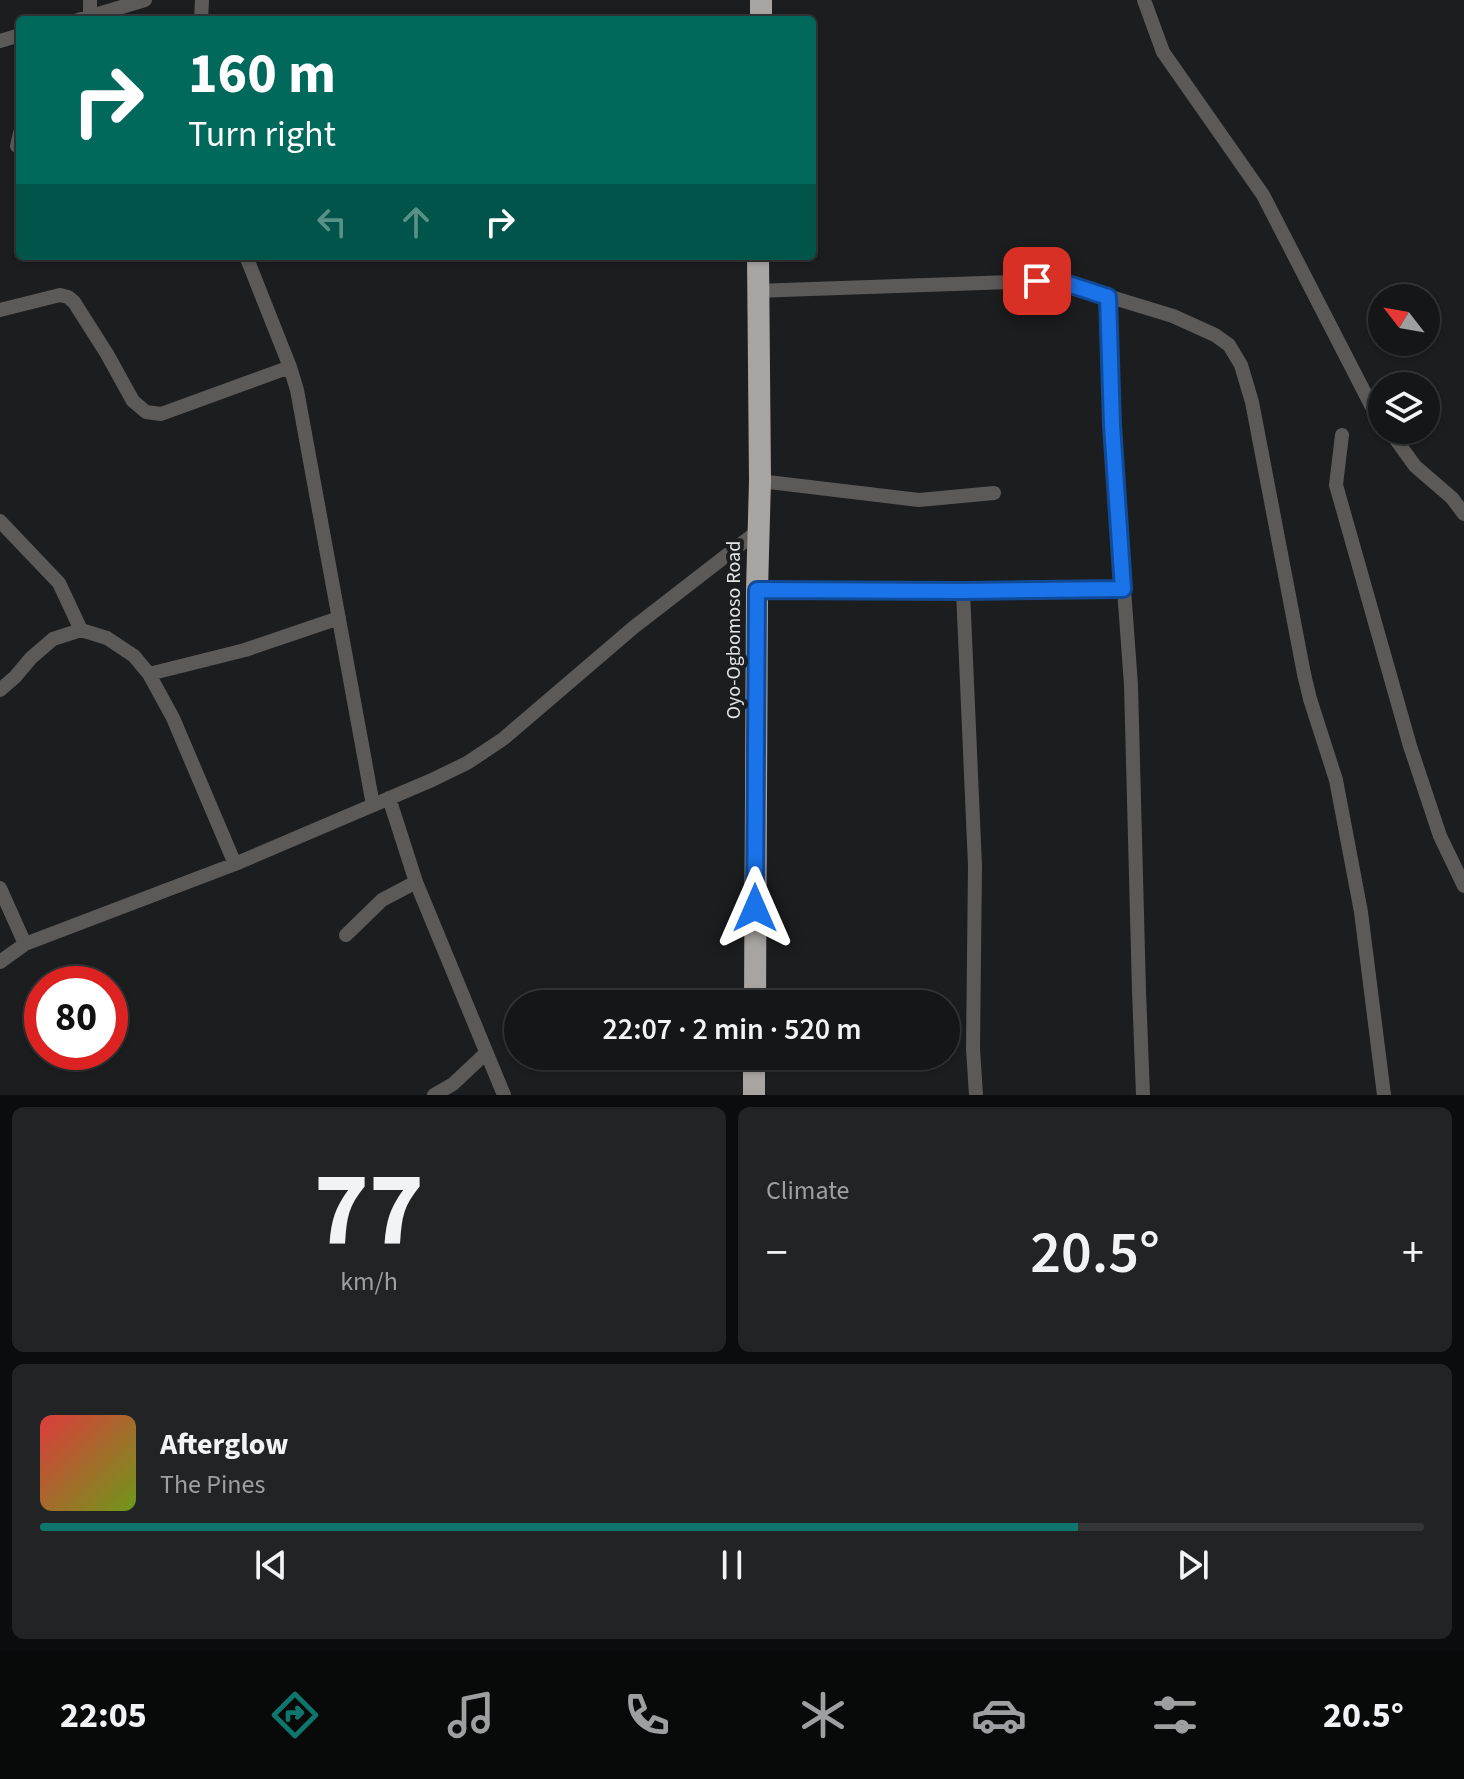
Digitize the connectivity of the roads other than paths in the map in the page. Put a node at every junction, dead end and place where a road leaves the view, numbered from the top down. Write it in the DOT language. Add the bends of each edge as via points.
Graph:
graph roads {
  1 [pos="145,0"];
  2 [pos="1144,0"];
  3 [pos="91,16"];
  4 [pos="248,260"];
  5 [pos="758,260"];
  6 [pos="758,291"];
  7 [pos="1108,297"];
  8 [pos="0,310"];
  9 [pos="290,367"];
  10 [pos="1368,399"];
  11 [pos="1342,435"];
  12 [pos="1399,444"];
  13 [pos="760,481"];
  14 [pos="994,493"];
  15 [pos="1464,514"];
  16 [pos="0,521"];
  17 [pos="758,531"];
  18 [pos="1123,589"];
  19 [pos="757,590"];
  20 [pos="963,591"];
  21 [pos="339,618"];
  22 [pos="81,630"];
  23 [pos="149,674"];
  24 [pos="0,690"];
  25 [pos="389,798"];
  26 [pos="373,805"];
  27 [pos="235,864"];
  28 [pos="416,882"];
  29 [pos="1464,886"];
  30 [pos="0,888"];
  31 [pos="346,935"];
  32 [pos="25,944"];
  33 [pos="0,962"];
  34 [pos="755,990"];
  35 [pos="486,1053"];
  36 [pos="754,1070"];
  37 [pos="434,1095"];
  38 [pos="504,1095"];
  39 [pos="754,1095"];
  40 [pos="976,1095"];
  41 [pos="1143,1095"];
  42 [pos="1384,1095"];
  1 -- 3 [label="street"];
  2 -- 10 [label="street" via="1163,52 1263,195"];
  4 -- 9 [label="street"];
  5 -- 6 [label="highway, Oyo-Ogbomoso Road"];
  6 -- 7 [label="street" via="1037,281"];
  6 -- 13 [label="highway, Oyo-Ogbomoso Road"];
  7 -- 18 [label="street"];
  7 -- 42 [label="street" via="1215,335 1229,345 1241,365 1304,674 1336,780 1361,912"];
  8 -- 9 [label="street" via="68,297 133,401 146,412 161,414"];
  9 -- 21 [label="street"];
  11 -- 29 [label="street" via="1336,485 1410,746 1440,836"];
  12 -- 15 [label="street"];
  13 -- 14 [label="street" via="919,500"];
  13 -- 17 [label="highway, Oyo-Ogbomoso Road"];
  16 -- 22 [label="street" via="59,583"];
  17 -- 19 [label="highway, Oyo-Ogbomoso Road"];
  17 -- 25 [label="street" via="503,739 467,763"];
  18 -- 20 [label="street"];
  18 -- 41 [label="street" via="1131,685"];
  19 -- 20 [label="street"];
  19 -- 34 [label="highway, Oyo-Ogbomoso Road"];
  20 -- 40 [label="street" via="975,866"];
  21 -- 23 [label="street" via="245,650"];
  21 -- 26 [label="street"];
  22 -- 23 [label="street" via="107,638"];
  22 -- 24 [label="street" via="53,639"];
  23 -- 27 [label="street"];
  25 -- 26 [label="street"];
  25 -- 28 [label="street"];
  26 -- 27 [label="street"];
  27 -- 32 [label="street"];
  28 -- 31 [label="street" via="382,900"];
  28 -- 35 [label="street"];
  30 -- 32 [label="street"];
  32 -- 33 [label="street"];
  35 -- 37 [label="street"];
  35 -- 38 [label="street"];
  36 -- 39 [label="highway"];
}
